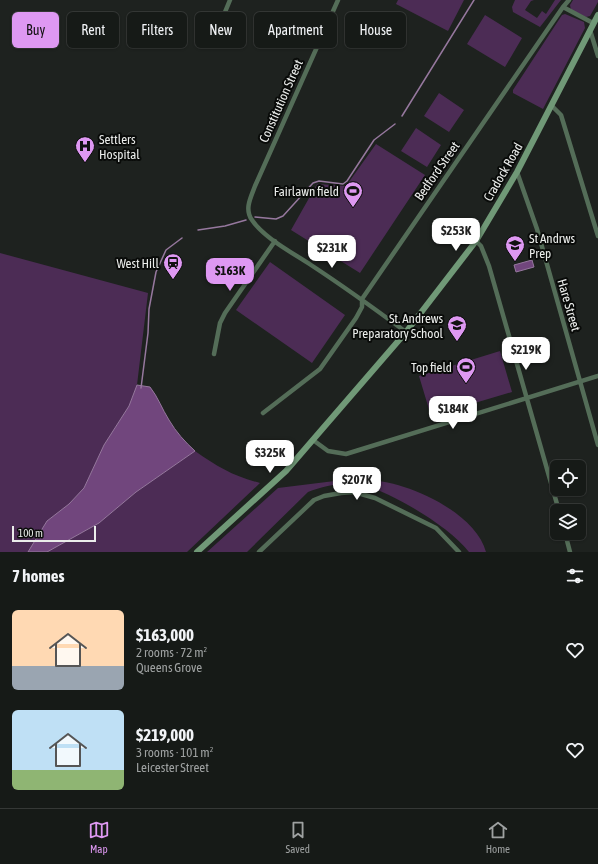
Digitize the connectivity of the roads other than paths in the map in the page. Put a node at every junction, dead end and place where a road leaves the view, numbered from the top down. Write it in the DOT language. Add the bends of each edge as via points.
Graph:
graph roads {
  1 [pos="230,0"];
  2 [pos="338,0"];
  3 [pos="569,0"];
  4 [pos="563,7"];
  5 [pos="225,12"];
  6 [pos="598,15"];
  7 [pos="593,23"];
  8 [pos="590,30"];
  9 [pos="598,56"];
  10 [pos="552,106"];
  11 [pos="517,172"];
  12 [pos="598,236"];
  13 [pos="275,241"];
  14 [pos="476,241"];
  15 [pos="362,299"];
  16 [pos="406,332"];
  17 [pos="214,354"];
  18 [pos="598,376"];
  19 [pos="580,382"];
  20 [pos="526,400"];
  21 [pos="263,413"];
  22 [pos="313,440"];
  23 [pos="598,446"];
  24 [pos="557,504"];
  25 [pos="567,540"];
  26 [pos="197,552"];
  27 [pos="259,552"];
  28 [pos="459,552"];
  29 [pos="570,552"];
  1 -- 5 [label="street"];
  2 -- 13 [label="street, Constitution Street" via="248,204 251,220"];
  3 -- 4 [label="street, Bedford Street"];
  4 -- 7 [label="street"];
  4 -- 15 [label="street, Bedford Street"];
  6 -- 7 [label="main road, Cradock Road"];
  7 -- 8 [label="main road, Cradock Road"];
  8 -- 9 [label="street"];
  8 -- 10 [label="main road, Cradock Road"];
  10 -- 11 [label="main road, Cradock Road"];
  10 -- 12 [label="street" via="561,116"];
  11 -- 14 [label="main road, Cradock Road"];
  11 -- 19 [label="street, Hare Street"];
  13 -- 15 [label="street"];
  13 -- 17 [label="street" via="225,313 220,323"];
  14 -- 16 [label="main road, Cradock Road"];
  14 -- 20 [label="street" via="489,266"];
  15 -- 16 [label="street"];
  15 -- 21 [label="street, Bedford Street" via="362,307 356,318 320,370"];
  16 -- 22 [label="main road, Cradock Road"];
  18 -- 19 [label="street"];
  19 -- 20 [label="street"];
  19 -- 23 [label="street, Hare Street"];
  20 -- 22 [label="street" via="346,454 328,451"];
  20 -- 24 [label="street"];
  22 -- 26 [label="main road, Cradock Road" via="286,471"];
  25 -- 29 [label="street"];
  27 -- 28 [label="street" via="314,500 354,492 375,498 436,528"];
}
